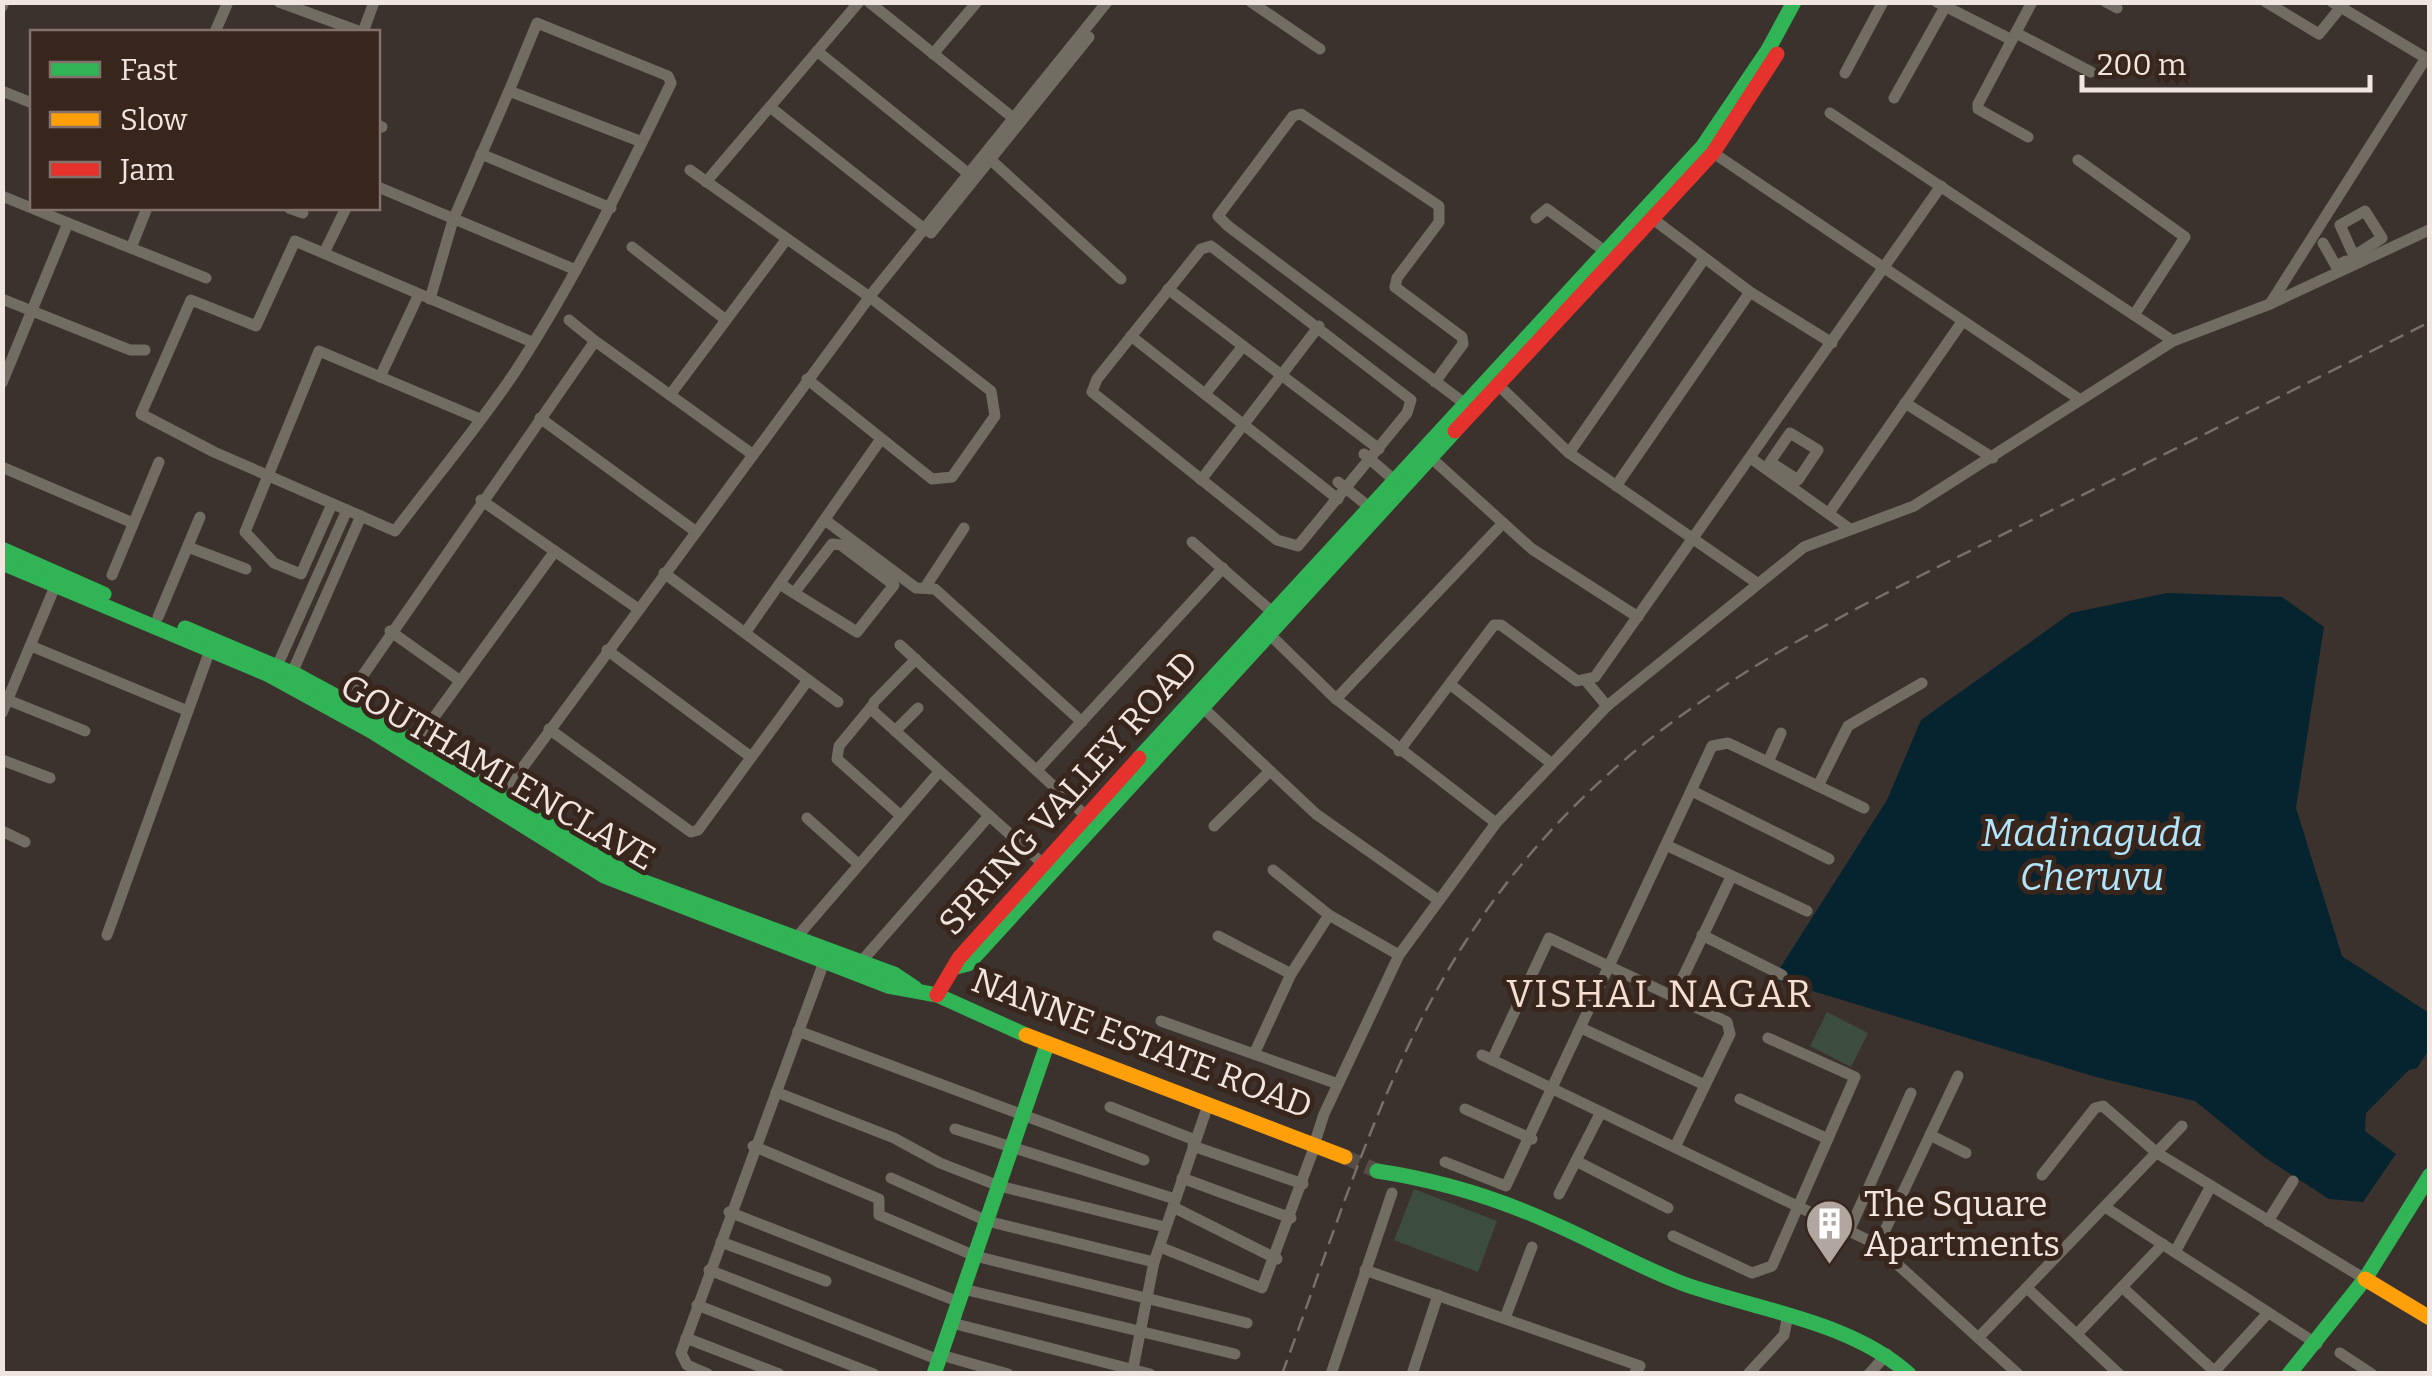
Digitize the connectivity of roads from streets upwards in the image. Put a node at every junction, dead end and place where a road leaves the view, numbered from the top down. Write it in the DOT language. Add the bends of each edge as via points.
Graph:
graph roads {
  1 [pos="228,2"];
  2 [pos="279,2"];
  3 [pos="374,2"];
  4 [pos="859,2"];
  5 [pos="869,2"];
  6 [pos="977,2"];
  7 [pos="1107,2"];
  8 [pos="1116,2"];
  9 [pos="1251,2"];
  10 [pos="1794,2"];
  11 [pos="1806,2"];
  12 [pos="1883,2"];
  13 [pos="2032,2"];
  14 [pos="2266,2"];
  15 [pos="2340,4"];
  16 [pos="1941,5"];
  17 [pos="298,6"];
  18 [pos="216,30"];
  19 [pos="357,30"];
  20 [pos="363,30"];
  21 [pos="2014,36"];
  22 [pos="1320,49"];
  23 [pos="817,51"];
  24 [pos="933,54"];
  25 [pos="1845,72"];
  26 [pos="2091,72"];
  27 [pos="509,90"];
  28 [pos="2,91"];
  29 [pos="1894,98"];
  30 [pos="30,102"];
  31 [pos="770,107"];
  32 [pos="1830,112"];
  33 [pos="1017,121"];
  34 [pos="2028,137"];
  35 [pos="642,142"];
  36 [pos="1708,150"];
  37 [pos="480,154"];
  38 [pos="991,160"];
  39 [pos="2078,160"];
  40 [pos="690,170"];
  41 [pos="969,174"];
  42 [pos="706,182"];
  43 [pos="1941,186"];
  44 [pos="380,189"];
  45 [pos="2,196"];
  46 [pos="30,207"];
  47 [pos="611,208"];
  48 [pos="36,210"];
  49 [pos="145,210"];
  50 [pos="294,210"];
  51 [pos="345,210"];
  52 [pos="303,214"];
  53 [pos="1536,218"];
  54 [pos="1653,219"];
  55 [pos="453,220"];
  56 [pos="68,223"];
  57 [pos="2421,230"];
  58 [pos="928,231"];
  59 [pos="786,240"];
  60 [pos="2323,243"];
  61 [pos="632,247"];
  62 [pos="131,248"];
  63 [pos="2375,250"];
  64 [pos="1606,252"];
  65 [pos="324,253"];
  66 [pos="2354,259"];
  67 [pos="1704,260"];
  68 [pos="1888,267"];
  69 [pos="2337,269"];
  70 [pos="576,270"];
  71 [pos="206,278"];
  72 [pos="1121,280"];
  73 [pos="1168,290"];
  74 [pos="1750,292"];
  75 [pos="424,297"];
  76 [pos="871,298"];
  77 [pos="2,299"];
  78 [pos="2270,304"];
  79 [pos="33,311"];
  80 [pos="2134,315"];
  81 [pos="569,320"];
  82 [pos="726,320"];
  83 [pos="1962,322"];
  84 [pos="1319,326"];
  85 [pos="1131,336"];
  86 [pos="595,341"];
  87 [pos="2173,341"];
  88 [pos="532,342"];
  89 [pos="1832,343"];
  90 [pos="1242,346"];
  91 [pos="145,350"];
  92 [pos="1282,375"];
  93 [pos="380,377"];
  94 [pos="807,379"];
  95 [pos="1493,380"];
  96 [pos="1435,382"];
  97 [pos="2,383"];
  98 [pos="1206,394"];
  99 [pos="670,395"];
  100 [pos="2079,399"];
  101 [pos="1905,403"];
  102 [pos="1464,404"];
  103 [pos="540,418"];
  104 [pos="480,419"];
  105 [pos="1244,424"];
  106 [pos="881,439"];
  107 [pos="1570,453"];
  108 [pos="752,454"];
  109 [pos="1371,454"];
  110 [pos="1430,456"];
  111 [pos="1754,456"];
  112 [pos="1993,458"];
  113 [pos="159,462"];
  114 [pos="1770,462"];
  115 [pos="2,466"];
  116 [pos="266,475"];
  117 [pos="1393,478"];
  118 [pos="1788,479"];
  119 [pos="1201,480"];
  120 [pos="1616,486"];
  121 [pos="1341,490"];
  122 [pos="481,500"];
  123 [pos="332,504"];
  124 [pos="1368,506"];
  125 [pos="347,510"];
  126 [pos="1829,513"];
  127 [pos="362,516"];
  128 [pos="200,517"];
  129 [pos="825,520"];
  130 [pos="133,523"];
  131 [pos="1502,523"];
  132 [pos="964,528"];
  133 [pos="1850,529"];
  134 [pos="695,531"];
  135 [pos="1351,532"];
  136 [pos="1696,538"];
  137 [pos="1192,542"];
  138 [pos="188,547"];
  139 [pos="2,549"];
  140 [pos="555,552"];
  141 [pos="2,563"];
  142 [pos="1223,568"];
  143 [pos="246,569"];
  144 [pos="664,573"];
  145 [pos="112,575"];
  146 [pos="56,584"];
  147 [pos="780,584"];
  148 [pos="1757,584"];
  149 [pos="926,586"];
  150 [pos="794,593"];
  151 [pos="638,608"];
  152 [pos="1271,611"];
  153 [pos="1638,617"];
  154 [pos="158,618"];
  155 [pos="1263,628"];
  156 [pos="390,632"];
  157 [pos="745,633"];
  158 [pos="900,645"];
  159 [pos="32,646"];
  160 [pos="210,650"];
  161 [pos="607,650"];
  162 [pos="916,660"];
  163 [pos="284,670"];
  164 [pos="459,680"];
  165 [pos="808,680"];
  166 [pos="1587,682"];
  167 [pos="1922,683"];
  168 [pos="1451,685"];
  169 [pos="1336,699"];
  170 [pos="345,701"];
  171 [pos="838,702"];
  172 [pos="1200,705"];
  173 [pos="5,706"];
  174 [pos="872,706"];
  175 [pos="1608,706"];
  176 [pos="918,708"];
  177 [pos="188,711"];
  178 [pos="1082,722"];
  179 [pos="549,729"];
  180 [pos="84,731"];
  181 [pos="895,732"];
  182 [pos="1781,733"];
  183 [pos="416,742"];
  184 [pos="1399,751"];
  185 [pos="752,756"];
  186 [pos="2,760"];
  187 [pos="1768,762"];
  188 [pos="1552,763"];
  189 [pos="1037,770"];
  190 [pos="939,772"];
  191 [pos="1270,772"];
  192 [pos="50,778"];
  193 [pos="1818,786"];
  194 [pos="1694,792"];
  195 [pos="496,803"];
  196 [pos="1864,808"];
  197 [pos="900,815"];
  198 [pos="1086,816"];
  199 [pos="988,817"];
  200 [pos="807,818"];
  201 [pos="1496,823"];
  202 [pos="1214,826"];
  203 [pos="2,831"];
  204 [pos="25,842"];
  205 [pos="1668,846"];
  206 [pos="1829,859"];
  207 [pos="857,863"];
  208 [pos="1043,864"];
  209 [pos="1273,870"];
  210 [pos="1731,877"];
  211 [pos="1437,898"];
  212 [pos="1806,911"];
  213 [pos="1329,915"];
  214 [pos="108,935"];
  215 [pos="1702,935"];
  216 [pos="1218,936"];
  217 [pos="796,938"];
  218 [pos="1399,955"];
  219 [pos="824,962"];
  220 [pos="860,962"];
  221 [pos="956,967"];
  222 [pos="1610,968"];
  223 [pos="1292,974"];
  224 [pos="1782,975"];
  225 [pos="916,989"];
  226 [pos="937,996"];
  227 [pos="1672,998"];
  228 [pos="1161,1021"];
  229 [pos="1581,1028"];
  230 [pos="798,1031"];
  231 [pos="1768,1038"];
  232 [pos="1047,1045"];
  233 [pos="1254,1054"];
  234 [pos="1958,1076"];
  235 [pos="1338,1084"];
  236 [pos="1706,1085"];
  237 [pos="1554,1089"];
  238 [pos="776,1092"];
  239 [pos="1912,1093"];
  240 [pos="1740,1099"];
  241 [pos="1208,1104"];
  242 [pos="1110,1107"];
  243 [pos="1465,1109"];
  244 [pos="1601,1112"];
  245 [pos="1023,1114"];
  246 [pos="2182,1126"];
  247 [pos="955,1128"];
  248 [pos="1930,1135"];
  249 [pos="1532,1139"];
  250 [pos="1828,1140"];
  251 [pos="1194,1143"];
  252 [pos="1314,1145"];
  253 [pos="753,1146"];
  254 [pos="1675,1147"];
  255 [pos="1010,1148"];
  256 [pos="2157,1153"];
  257 [pos="1966,1154"];
  258 [pos="1340,1155"];
  259 [pos="1144,1160"];
  260 [pos="1576,1161"];
  261 [pos="1445,1162"];
  262 [pos="1377,1170"];
  263 [pos="2430,1174"];
  264 [pos="2042,1175"];
  265 [pos="891,1178"];
  266 [pos="1182,1178"];
  267 [pos="2294,1181"];
  268 [pos="1303,1184"];
  269 [pos="999,1186"];
  270 [pos="2211,1186"];
  271 [pos="2430,1188"];
  272 [pos="1392,1193"];
  273 [pos="1559,1194"];
  274 [pos="1174,1203"];
  275 [pos="1797,1206"];
  276 [pos="2105,1207"];
  277 [pos="1668,1208"];
  278 [pos="730,1212"];
  279 [pos="1290,1218"];
  280 [pos="987,1221"];
  281 [pos="2268,1221"];
  282 [pos="1166,1227"];
  283 [pos="1849,1231"];
  284 [pos="1672,1236"];
  285 [pos="722,1242"];
  286 [pos="2163,1244"];
  287 [pos="1878,1245"];
  288 [pos="1160,1246"];
  289 [pos="1532,1247"];
  290 [pos="2175,1252"];
  291 [pos="974,1256"];
  292 [pos="1276,1258"];
  293 [pos="1154,1262"];
  294 [pos="709,1270"];
  295 [pos="1365,1270"];
  296 [pos="826,1281"];
  297 [pos="2367,1281"];
  298 [pos="2122,1287"];
  299 [pos="2027,1288"];
  300 [pos="1438,1295"];
  301 [pos="961,1296"];
  302 [pos="1146,1296"];
  303 [pos="698,1305"];
  304 [pos="2268,1312"];
  305 [pos="1788,1315"];
  306 [pos="1504,1318"];
  307 [pos="2430,1318"];
  308 [pos="952,1323"];
  309 [pos="1247,1323"];
  310 [pos="1138,1331"];
  311 [pos="2077,1334"];
  312 [pos="1979,1337"];
  313 [pos="686,1338"];
  314 [pos="2317,1344"];
  315 [pos="2340,1353"];
  316 [pos="1235,1354"];
  317 [pos="1887,1354"];
  318 [pos="938,1363"];
  319 [pos="1132,1371"];
  320 [pos="2213,1372"];
  321 [pos="708,1374"];
  322 [pos="778,1374"];
  323 [pos="874,1374"];
  324 [pos="1008,1374"];
  325 [pos="1150,1374"];
  326 [pos="1331,1374"];
  327 [pos="1412,1374"];
  328 [pos="1634,1374"];
  329 [pos="1748,1374"];
  330 [pos="1868,1374"];
  331 [pos="1910,1374"];
  332 [pos="2018,1374"];
  333 [pos="2120,1374"];
  334 [pos="2289,1374"];
  335 [pos="2298,1374"];
  336 [pos="2372,1374"];
  1 -- 18 [label="street"];
  2 -- 17 [label="street"];
  3 -- 20 [label="street"];
  4 -- 23 [label="street"];
  5 -- 24 [label="street"];
  6 -- 24 [label="street"];
  7 -- 33 [label="street"];
  8 -- 33 [label="street"];
  9 -- 22 [label="street"];
  10 -- 36 [label="street, SPRING VALLEY ROAD"];
  11 -- 36 [label="street, SPRING VALLEY ROAD" via="1758,88"];
  12 -- 25 [label="street"];
  13 -- 21 [label="street"];
  14 -- 15 [label="street" via="2318,34"];
  15 -- 78 [label="street" via="2426,58"];
  16 -- 21 [label="street"];
  16 -- 29 [label="street"];
  17 -- 19 [label="street"];
  21 -- 26 [label="street"];
  21 -- 34 [label="street" via="1978,109"];
  23 -- 31 [label="street"];
  23 -- 41 [label="street"];
  24 -- 33 [label="street"];
  27 -- 35 [label="street"];
  27 -- 35 [label="street" via="537,22 668,76 671,83"];
  27 -- 37 [label="street"];
  28 -- 30 [label="street"];
  31 -- 42 [label="street"];
  31 -- 58 [label="street"];
  32 -- 43 [label="street"];
  33 -- 38 [label="street"];
  33 -- 41 [label="street"];
  35 -- 47 [label="street"];
  36 -- 54 [label="street, SPRING VALLEY ROAD"];
  36 -- 64 [label="street, SPRING VALLEY ROAD"];
  36 -- 68 [label="street"];
  37 -- 47 [label="street"];
  37 -- 55 [label="street"];
  38 -- 58 [label="street"];
  38 -- 72 [label="street"];
  39 -- 80 [label="street" via="2184,233"];
  40 -- 42 [label="street"];
  41 -- 58 [label="street"];
  42 -- 59 [label="street"];
  43 -- 68 [label="street"];
  43 -- 80 [label="street"];
  44 -- 55 [label="street"];
  45 -- 46 [label="street"];
  47 -- 70 [label="street"];
  48 -- 56 [label="street"];
  49 -- 62 [label="street"];
  50 -- 52 [label="street"];
  51 -- 65 [label="street"];
  53 -- 64 [label="street" via="1548,209"];
  54 -- 67 [label="street"];
  54 -- 95 [label="street, SPRING VALLEY ROAD"];
  55 -- 70 [label="street"];
  55 -- 75 [label="street"];
  56 -- 62 [label="street"];
  56 -- 79 [label="street"];
  57 -- 63 [label="street"];
  58 -- 76 [label="street"];
  59 -- 76 [label="street"];
  59 -- 82 [label="street"];
  60 -- 69 [label="street"];
  61 -- 82 [label="street"];
  62 -- 71 [label="street"];
  63 -- 66 [label="street"];
  63 -- 66 [label="street" via="2382,238 2366,210 2340,225"];
  64 -- 95 [label="street, SPRING VALLEY ROAD"];
  65 -- 75 [label="street"];
  65 -- 116 [label="street" via="294,241 256,326 191,300 141,414"];
  66 -- 69 [label="street"];
  67 -- 74 [label="street"];
  67 -- 107 [label="street"];
  68 -- 83 [label="street"];
  68 -- 89 [label="street"];
  69 -- 78 [label="street"];
  70 -- 88 [label="street"];
  73 -- 84 [label="street" via="1200,249 1216,246"];
  73 -- 85 [label="street"];
  73 -- 90 [label="street"];
  74 -- 89 [label="street"];
  74 -- 120 [label="street"];
  75 -- 88 [label="street"];
  75 -- 93 [label="street"];
  76 -- 94 [label="street"];
  76 -- 106 [label="street" via="991,391 996,402 995,416 943,481"];
  77 -- 79 [label="street"];
  78 -- 87 [label="street"];
  79 -- 91 [label="street"];
  79 -- 97 [label="street"];
  80 -- 87 [label="street"];
  81 -- 86 [label="street"];
  82 -- 99 [label="street"];
  83 -- 100 [label="street"];
  83 -- 101 [label="street"];
  84 -- 92 [label="street"];
  84 -- 109 [label="street" via="1411,400"];
  85 -- 98 [label="street"];
  85 -- 119 [label="street" via="1093,384 1094,396"];
  86 -- 99 [label="street"];
  86 -- 103 [label="street"];
  87 -- 100 [label="street"];
  88 -- 104 [label="street"];
  89 -- 111 [label="street"];
  90 -- 92 [label="street"];
  90 -- 98 [label="street"];
  92 -- 105 [label="street"];
  92 -- 109 [label="street"];
  93 -- 104 [label="street"];
  93 -- 116 [label="street" via="319,352"];
  94 -- 106 [label="street"];
  94 -- 108 [label="street"];
  95 -- 102 [label="street, SPRING VALLEY ROAD"];
  95 -- 107 [label="street"];
  95 -- 110 [label="street, SPRING VALLEY ROAD"];
  96 -- 96 [label="street" via="1218,216 1293,116 1302,114 1438,206 1438,222 1395,287 1462,337"];
  96 -- 102 [label="street"];
  98 -- 105 [label="street"];
  99 -- 108 [label="street"];
  100 -- 112 [label="street"];
  101 -- 112 [label="street"];
  101 -- 126 [label="street"];
  102 -- 117 [label="street, SPRING VALLEY ROAD"];
  103 -- 122 [label="street"];
  103 -- 134 [label="street"];
  104 -- 127 [label="street" via="395,531"];
  105 -- 119 [label="street"];
  105 -- 121 [label="street"];
  106 -- 129 [label="street"];
  107 -- 120 [label="street"];
  108 -- 134 [label="street"];
  109 -- 117 [label="street"];
  109 -- 121 [label="street"];
  110 -- 131 [label="street"];
  110 -- 135 [label="street, SPRING VALLEY ROAD"];
  111 -- 114 [label="street"];
  111 -- 118 [label="street"];
  111 -- 136 [label="street"];
  112 -- 133 [label="street" via="1914,506"];
  113 -- 130 [label="street"];
  114 -- 118 [label="street"];
  114 -- 118 [label="street" via="1791,432 1817,449 1798,480"];
  115 -- 130 [label="street"];
  116 -- 123 [label="street"];
  116 -- 123 [label="street" via="246,532 274,564 300,574"];
  117 -- 124 [label="street, SPRING VALLEY ROAD"];
  118 -- 126 [label="street"];
  119 -- 121 [label="street" via="1291,546 1304,541"];
  120 -- 136 [label="street"];
  121 -- 124 [label="street"];
  122 -- 140 [label="street"];
  122 -- 156 [label="street"];
  123 -- 125 [label="street"];
  124 -- 135 [label="street, SPRING VALLEY ROAD"];
  125 -- 127 [label="street"];
  125 -- 163 [label="street"];
  126 -- 133 [label="street"];
  127 -- 163 [label="street"];
  128 -- 138 [label="street"];
  129 -- 147 [label="street"];
  129 -- 149 [label="street" via="916,588"];
  130 -- 145 [label="street"];
  131 -- 153 [label="street" via="1532,550"];
  131 -- 169 [label="street"];
  132 -- 149 [label="street"];
  133 -- 148 [label="street" via="1804,547"];
  134 -- 144 [label="street"];
  135 -- 152 [label="street, SPRING VALLEY ROAD"];
  135 -- 155 [label="street, SPRING VALLEY ROAD"];
  136 -- 148 [label="street"];
  136 -- 153 [label="street"];
  137 -- 142 [label="street"];
  138 -- 143 [label="street"];
  138 -- 154 [label="street"];
  139 -- 154 [label="street, GOUTHAMI ENCLAVE"];
  140 -- 151 [label="street"];
  140 -- 164 [label="street"];
  141 -- 146 [label="street, GOUTHAMI ENCLAVE"];
  142 -- 152 [label="street"];
  142 -- 178 [label="street"];
  144 -- 151 [label="street"];
  144 -- 157 [label="street"];
  146 -- 159 [label="street"];
  146 -- 160 [label="street, GOUTHAMI ENCLAVE"];
  147 -- 150 [label="street"];
  147 -- 157 [label="street"];
  148 -- 175 [label="street"];
  149 -- 178 [label="street"];
  150 -- 150 [label="street" via="856,632 894,585 832,544"];
  151 -- 161 [label="street"];
  152 -- 155 [label="street, SPRING VALLEY ROAD"];
  153 -- 166 [label="street"];
  154 -- 163 [label="street, GOUTHAMI ENCLAVE"];
  155 -- 169 [label="street"];
  155 -- 172 [label="street, SPRING VALLEY ROAD"];
  155 -- 198 [label="street, SPRING VALLEY ROAD"];
  156 -- 164 [label="street"];
  156 -- 170 [label="street"];
  157 -- 165 [label="street"];
  158 -- 162 [label="street"];
  159 -- 173 [label="street"];
  159 -- 177 [label="street"];
  160 -- 177 [label="street"];
  160 -- 195 [label="street, GOUTHAMI ENCLAVE" via="314,698"];
  161 -- 179 [label="street"];
  161 -- 185 [label="street"];
  162 -- 174 [label="street"];
  162 -- 189 [label="street"];
  163 -- 170 [label="street, GOUTHAMI ENCLAVE"];
  164 -- 183 [label="street"];
  165 -- 171 [label="street"];
  165 -- 185 [label="street"];
  166 -- 168 [label="street" via="1494,625"];
  166 -- 175 [label="street"];
  167 -- 193 [label="street" via="1848,726"];
  168 -- 184 [label="street"];
  168 -- 188 [label="street"];
  169 -- 184 [label="street"];
  170 -- 183 [label="street, GOUTHAMI ENCLAVE"];
  172 -- 191 [label="street"];
  172 -- 221 [label="street, SPRING VALLEY ROAD" via="968,964"];
  173 -- 180 [label="street"];
  174 -- 181 [label="street"];
  174 -- 197 [label="street" via="836,759"];
  175 -- 188 [label="street"];
  176 -- 181 [label="street"];
  177 -- 214 [label="street"];
  178 -- 189 [label="street"];
  179 -- 185 [label="street" via="690,832"];
  179 -- 195 [label="street"];
  181 -- 190 [label="street"];
  182 -- 187 [label="street"];
  183 -- 195 [label="street, GOUTHAMI ENCLAVE"];
  184 -- 201 [label="street"];
  186 -- 192 [label="street"];
  187 -- 193 [label="street"];
  187 -- 194 [label="street" via="1719,742"];
  188 -- 201 [label="street"];
  189 -- 198 [label="street"];
  190 -- 197 [label="street"];
  190 -- 199 [label="street"];
  191 -- 202 [label="street"];
  191 -- 211 [label="street" via="1353,842"];
  193 -- 196 [label="street"];
  194 -- 205 [label="street"];
  194 -- 206 [label="street"];
  195 -- 217 [label="street, GOUTHAMI ENCLAVE" via="634,878"];
  195 -- 219 [label="street, GOUTHAMI ENCLAVE" via="604,876"];
  197 -- 207 [label="street"];
  198 -- 208 [label="street, SPRING VALLEY ROAD"];
  199 -- 208 [label="street"];
  199 -- 220 [label="street"];
  200 -- 207 [label="street"];
  201 -- 211 [label="street"];
  203 -- 204 [label="street"];
  205 -- 210 [label="street"];
  205 -- 222 [label="street"];
  207 -- 217 [label="street"];
  208 -- 221 [label="street, SPRING VALLEY ROAD"];
  209 -- 213 [label="street"];
  210 -- 212 [label="street"];
  210 -- 215 [label="street"];
  211 -- 218 [label="street"];
  213 -- 218 [label="street"];
  213 -- 223 [label="street"];
  215 -- 224 [label="street"];
  215 -- 227 [label="street"];
  216 -- 223 [label="street"];
  217 -- 220 [label="street, GOUTHAMI ENCLAVE"];
  218 -- 235 [label="street"];
  219 -- 225 [label="street, GOUTHAMI ENCLAVE" via="888,986"];
  219 -- 230 [label="street"];
  220 -- 225 [label="street, GOUTHAMI ENCLAVE"];
  221 -- 226 [label="street"];
  222 -- 227 [label="street"];
  222 -- 229 [label="street"];
  222 -- 237 [label="street" via="1549,938 1487,1057"];
  223 -- 233 [label="street"];
  225 -- 226 [label="street, NANNE ESTATE ROAD"];
  226 -- 232 [label="street, NANNE ESTATE ROAD"];
  227 -- 236 [label="street" via="1731,1026"];
  228 -- 233 [label="street"];
  229 -- 236 [label="street"];
  229 -- 237 [label="street"];
  230 -- 238 [label="street"];
  230 -- 245 [label="street"];
  231 -- 250 [label="street" via="1855,1077"];
  232 -- 241 [label="street, NANNE ESTATE ROAD"];
  232 -- 245 [label="street"];
  233 -- 235 [label="street"];
  234 -- 248 [label="street"];
  235 -- 252 [label="street"];
  236 -- 254 [label="street"];
  237 -- 244 [label="street"];
  237 -- 249 [label="street"];
  238 -- 253 [label="street"];
  238 -- 269 [label="street"];
  239 -- 283 [label="street"];
  240 -- 250 [label="street"];
  241 -- 251 [label="street"];
  241 -- 252 [label="street, NANNE ESTATE ROAD"];
  242 -- 251 [label="street"];
  243 -- 249 [label="street"];
  244 -- 254 [label="street"];
  244 -- 260 [label="street"];
  245 -- 255 [label="street"];
  245 -- 259 [label="street"];
  246 -- 256 [label="street"];
  247 -- 255 [label="street"];
  248 -- 257 [label="street"];
  248 -- 287 [label="street"];
  249 -- 261 [label="street" via="1506,1186"];
  250 -- 275 [label="street"];
  251 -- 266 [label="street"];
  251 -- 268 [label="street"];
  252 -- 258 [label="street, NANNE ESTATE ROAD"];
  252 -- 268 [label="street"];
  253 -- 278 [label="street"];
  253 -- 291 [label="street" via="879,1199 880,1215"];
  254 -- 275 [label="street"];
  255 -- 269 [label="street"];
  255 -- 274 [label="street"];
  256 -- 264 [label="street" via="2099,1106"];
  256 -- 270 [label="street"];
  256 -- 276 [label="street"];
  260 -- 273 [label="street"];
  260 -- 277 [label="street"];
  262 -- 305 [label="street" via="1426,1178 1682,1282"];
  263 -- 297 [label="street"];
  265 -- 280 [label="street"];
  266 -- 274 [label="street"];
  266 -- 279 [label="street"];
  267 -- 281 [label="street"];
  268 -- 279 [label="street"];
  269 -- 280 [label="street"];
  269 -- 282 [label="street"];
  270 -- 281 [label="street"];
  270 -- 290 [label="street"];
  271 -- 297 [label="street"];
  272 -- 295 [label="street"];
  274 -- 282 [label="street"];
  274 -- 292 [label="street"];
  275 -- 283 [label="street"];
  275 -- 284 [label="street" via="1772,1266 1762,1272"];
  276 -- 286 [label="street"];
  276 -- 299 [label="street"];
  278 -- 285 [label="street"];
  278 -- 301 [label="street"];
  279 -- 292 [label="street"];
  280 -- 291 [label="street"];
  280 -- 293 [label="street"];
  281 -- 297 [label="street"];
  282 -- 288 [label="street"];
  283 -- 287 [label="street"];
  285 -- 294 [label="street"];
  285 -- 296 [label="street"];
  286 -- 290 [label="street"];
  286 -- 298 [label="street"];
  287 -- 312 [label="street"];
  288 -- 292 [label="street" via="1262,1288"];
  288 -- 293 [label="street"];
  289 -- 306 [label="street"];
  290 -- 304 [label="street"];
  291 -- 301 [label="street"];
  291 -- 302 [label="street"];
  293 -- 302 [label="street"];
  294 -- 303 [label="street"];
  294 -- 318 [label="street"];
  295 -- 300 [label="street"];
  295 -- 326 [label="street"];
  297 -- 307 [label="street"];
  297 -- 314 [label="street"];
  297 -- 335 [label="street"];
  298 -- 311 [label="street"];
  298 -- 320 [label="street"];
  299 -- 311 [label="street"];
  299 -- 312 [label="street"];
  300 -- 306 [label="street"];
  300 -- 327 [label="street"];
  301 -- 308 [label="street"];
  301 -- 310 [label="street"];
  302 -- 309 [label="street"];
  302 -- 310 [label="street"];
  303 -- 313 [label="street"];
  303 -- 323 [label="street"];
  304 -- 314 [label="street"];
  304 -- 320 [label="street"];
  305 -- 317 [label="street"];
  305 -- 329 [label="street" via="1784,1335"];
  306 -- 328 [label="street" via="1640,1366"];
  308 -- 318 [label="street"];
  308 -- 319 [label="street"];
  310 -- 316 [label="street"];
  310 -- 319 [label="street"];
  311 -- 333 [label="street"];
  312 -- 332 [label="street"];
  313 -- 321 [label="street" via="683,1360"];
  313 -- 322 [label="street"];
  314 -- 334 [label="street"];
  315 -- 336 [label="street"];
  317 -- 330 [label="street"];
  317 -- 331 [label="street"];
  318 -- 324 [label="street"];
  319 -- 325 [label="street"];
}
